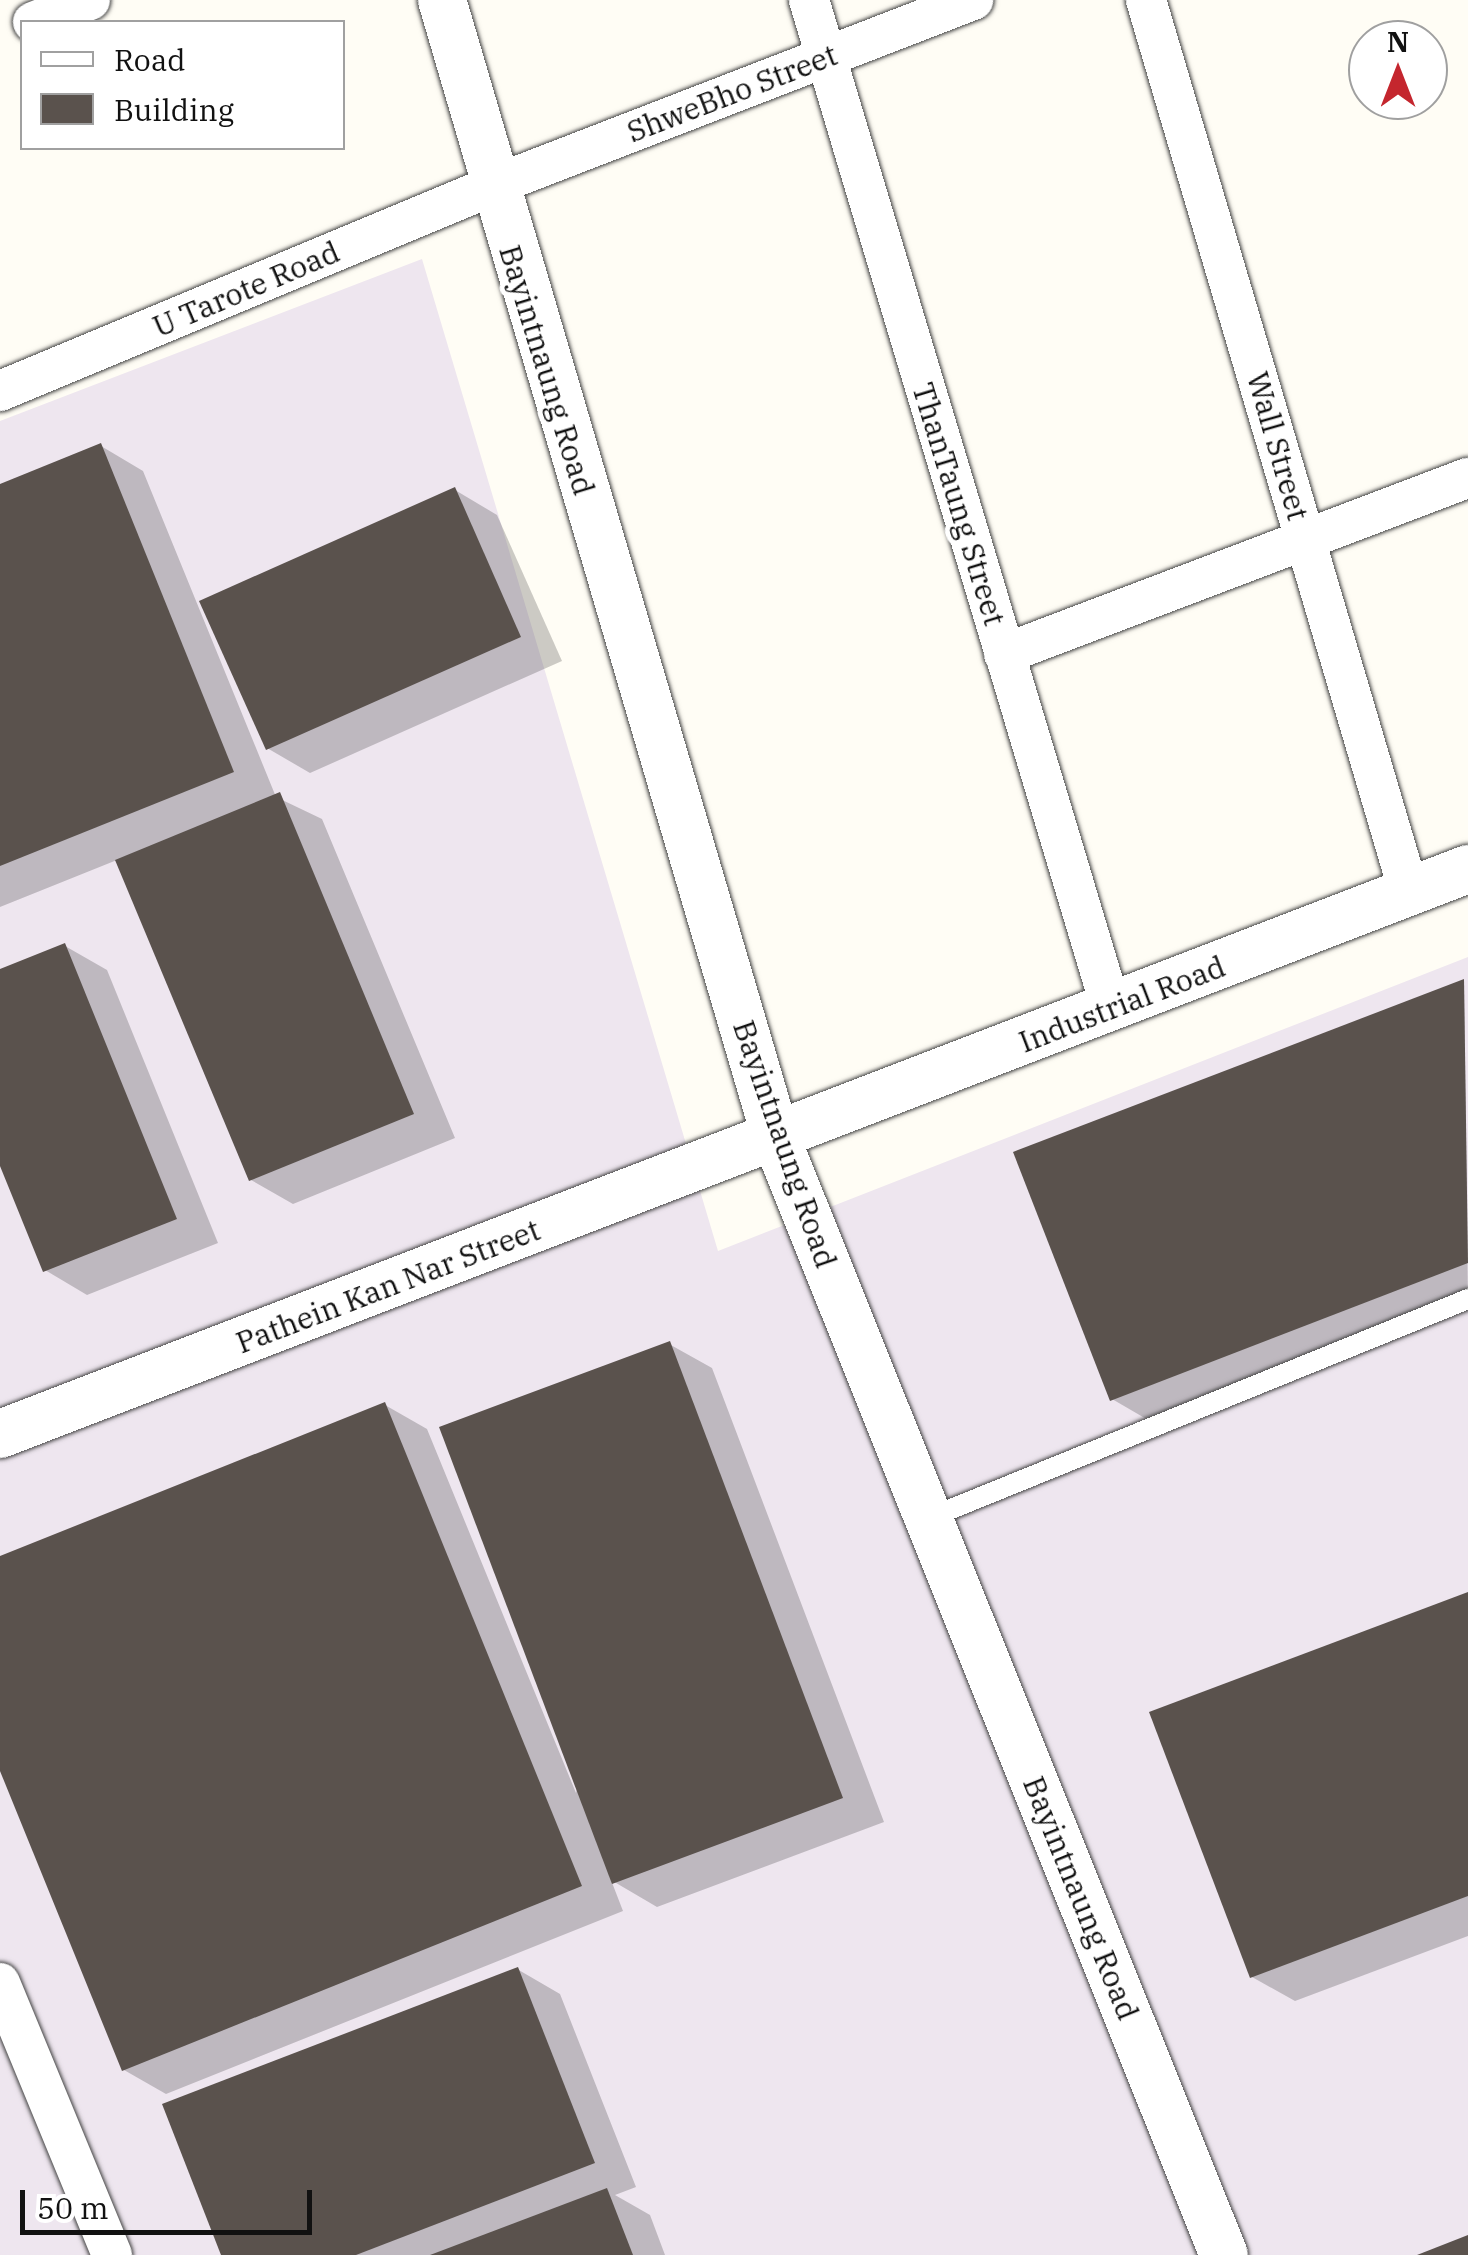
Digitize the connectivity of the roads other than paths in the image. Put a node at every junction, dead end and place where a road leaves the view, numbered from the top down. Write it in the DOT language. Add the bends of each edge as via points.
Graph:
graph roads {
  1 [pos="442,0"];
  2 [pos="810,0"];
  3 [pos="973,0"];
  4 [pos="1146,0"];
  5 [pos="824,57"];
  6 [pos="492,186"];
  7 [pos="0,391"];
  8 [pos="1468,478"];
  9 [pos="1305,540"];
  10 [pos="1004,654"];
  11 [pos="1465,877"];
  12 [pos="1409,892"];
  13 [pos="1111,1008"];
  14 [pos="776,1138"];
  15 [pos="1468,1299"];
  16 [pos="0,1434"];
  17 [pos="928,1518"];
  18 [pos="0,1983"];
  19 [pos="112,2255"];
  20 [pos="1224,2255"];
  1 -- 6 [label="street, Bayintnaung Road"];
  2 -- 5 [label="street, ThanTaung Street"];
  3 -- 5 [label="street, ShweBho Street"];
  4 -- 9 [label="street, Wall Street"];
  5 -- 6 [label="street, ShweBho Street"];
  5 -- 10 [label="street, ThanTaung Street"];
  6 -- 7 [label="street, U Tarote Road"];
  6 -- 14 [label="street, Bayintnaung Road"];
  8 -- 9 [label="street"];
  9 -- 10 [label="street"];
  9 -- 12 [label="street, Wall Street"];
  10 -- 13 [label="street, ThanTaung Street"];
  11 -- 12 [label="street, Industrial Road"];
  12 -- 13 [label="street, Industrial Road"];
  13 -- 14 [label="street, Industrial Road"];
  14 -- 16 [label="street, Pathein Kan Nar Street"];
  14 -- 17 [label="street, Bayintnaung Road"];
  15 -- 17 [label="lane"];
  17 -- 20 [label="street, Bayintnaung Road"];
  18 -- 19 [label="street"];
}
